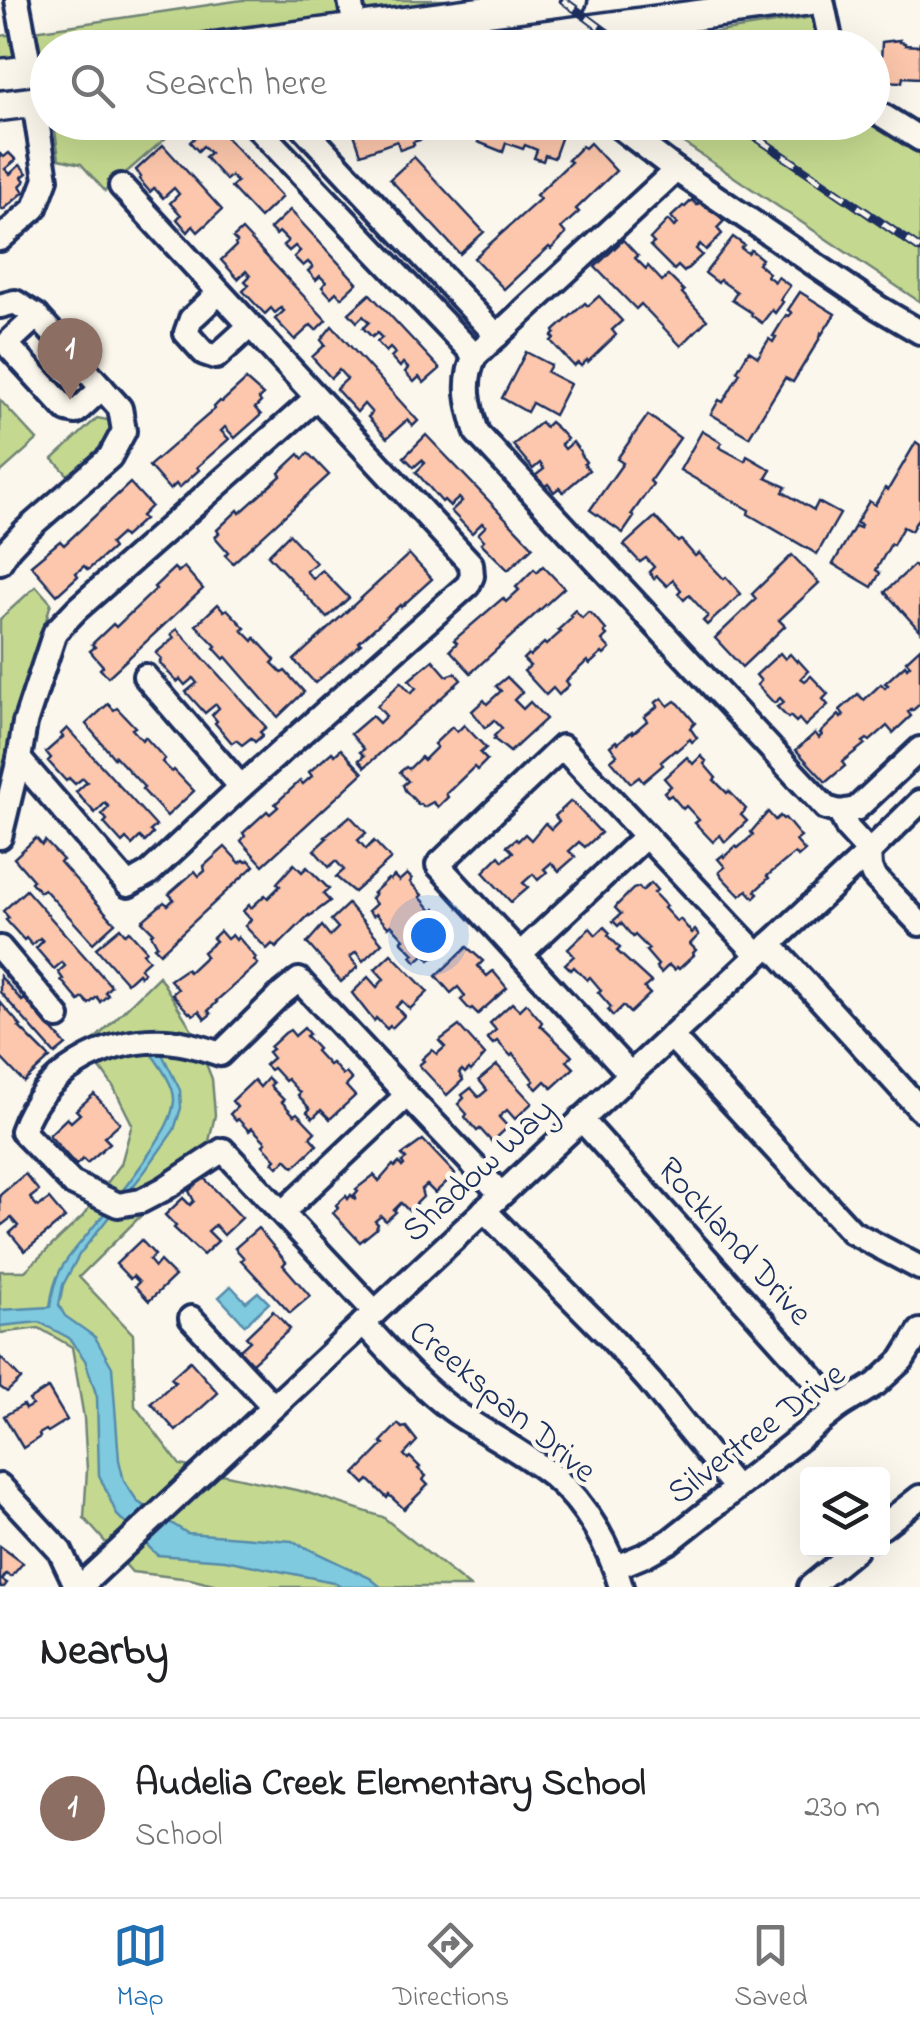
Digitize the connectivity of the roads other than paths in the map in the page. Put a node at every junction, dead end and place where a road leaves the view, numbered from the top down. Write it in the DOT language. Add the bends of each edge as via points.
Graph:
graph roads {
  1 [pos="17,0"];
  2 [pos="572,0"];
  3 [pos="810,0"];
  4 [pos="822,0"];
  5 [pos="353,14"];
  6 [pos="284,30"];
  7 [pos="614,30"];
  8 [pos="828,30"];
  9 [pos="30,41"];
  10 [pos="30,70"];
  11 [pos="0,74"];
  12 [pos="30,102"];
  13 [pos="0,106"];
  14 [pos="890,120"];
  15 [pos="920,139"];
  16 [pos="43,140"];
  17 [pos="269,140"];
  18 [pos="315,140"];
  19 [pos="637,140"];
  20 [pos="676,170"];
  21 [pos="121,186"];
  22 [pos="0,240"];
  23 [pos="220,293"];
  24 [pos="0,306"];
  25 [pos="36,316"];
  26 [pos="250,326"];
  27 [pos="920,332"];
  28 [pos="497,336"];
  29 [pos="475,356"];
  30 [pos="102,388"];
  31 [pos="316,398"];
  32 [pos="0,562"];
  33 [pos="144,676"];
  34 [pos="920,749"];
  35 [pos="19,759"];
  36 [pos="241,787"];
  37 [pos="920,802"];
  38 [pos="840,812"];
  39 [pos="646,836"];
  40 [pos="0,837"];
  41 [pos="869,852"];
  42 [pos="920,924"];
  43 [pos="0,948"];
  44 [pos="764,949"];
  45 [pos="520,954"];
  46 [pos="58,1017"];
  47 [pos="671,1036"];
  48 [pos="630,1074"];
  49 [pos="407,1095"];
  50 [pos="920,1108"];
  51 [pos="582,1119"];
  52 [pos="492,1202"];
  53 [pos="282,1213"];
  54 [pos="920,1268"];
  55 [pos="191,1318"];
  56 [pos="369,1318"];
  57 [pos="920,1331"];
  58 [pos="273,1406"];
  59 [pos="839,1407"];
  60 [pos="736,1487"];
  61 [pos="1,1488"];
  62 [pos="920,1497"];
  63 [pos="890,1521"];
  64 [pos="846,1557"];
  65 [pos="618,1577"];
  66 [pos="78,1587"];
  67 [pos="810,1587"];
  1 -- 9 [label="street"];
  2 -- 5 [label="main road"];
  3 -- 7 [label="main road"];
  4 -- 8 [label="street"];
  5 -- 6 [label="main road"];
  10 -- 11 [label="main road"];
  12 -- 13 [label="main road"];
  14 -- 15 [label="street"];
  16 -- 22 [label="street" via="46,179 35,208"];
  17 -- 29 [label="street"];
  18 -- 28 [label="street"];
  19 -- 20 [label="street"];
  20 -- 27 [label="street"];
  20 -- 28 [label="street"];
  21 -- 23 [label="street"];
  23 -- 26 [label="street"];
  23 -- 26 [label="street" via="186,333 204,354 216,357"];
  24 -- 25 [label="street" via="15,302"];
  25 -- 30 [label="street"];
  25 -- 30 [label="street" via="9,345 67,410 76,412"];
  26 -- 31 [label="street"];
  28 -- 29 [label="street"];
  29 -- 38 [label="street" via="468,406 478,434 826,808"];
  30 -- 32 [label="street" via="120,408 124,431 110,457 25,531"];
  31 -- 35 [label="street" via="55,632"];
  31 -- 36 [label="street" via="471,564 472,576"];
  33 -- 36 [label="street"];
  34 -- 38 [label="street" via="856,809"];
  35 -- 36 [label="street" via="128,886"];
  35 -- 40 [label="street"];
  37 -- 41 [label="street, Shadow Way"];
  38 -- 41 [label="street"];
  39 -- 44 [label="street"];
  39 -- 45 [label="street"];
  39 -- 45 [label="street" via="562,747 438,865"];
  41 -- 42 [label="street" via="873,875"];
  41 -- 44 [label="street, Shadow Way"];
  43 -- 46 [label="street"];
  44 -- 47 [label="street, Shadow Way"];
  44 -- 50 [label="street"];
  45 -- 48 [label="street"];
  47 -- 48 [label="street, Shadow Way"];
  47 -- 54 [label="street" via="852,1232"];
  48 -- 51 [label="street, Shadow Way"];
  49 -- 52 [label="street"];
  49 -- 53 [label="street"];
  49 -- 53 [label="street, Creekspan Drive" via="298,980 220,1054 166,1041 136,1044 102,1051 66,1070 44,1091 22,1131 72,1183 118,1205 164,1190 223,1150"];
  51 -- 52 [label="street, Shadow Way"];
  51 -- 59 [label="street, Rockland Drive"];
  52 -- 56 [label="street, Shadow Way"];
  52 -- 60 [label="street"];
  53 -- 56 [label="street, Creekspan Drive"];
  55 -- 58 [label="street"];
  56 -- 58 [label="street, Shadow Way"];
  56 -- 65 [label="street, Creekspan Drive" via="421,1385 554,1477 597,1531"];
  57 -- 59 [label="street, Silvertree Drive" via="902,1360"];
  58 -- 66 [label="street, Shadow Way"];
  59 -- 60 [label="street, Silvertree Drive"];
  60 -- 65 [label="street, Silvertree Drive"];
  61 -- 66 [label="street" via="60,1550"];
  62 -- 63 [label="street"];
  64 -- 67 [label="street"];
}
